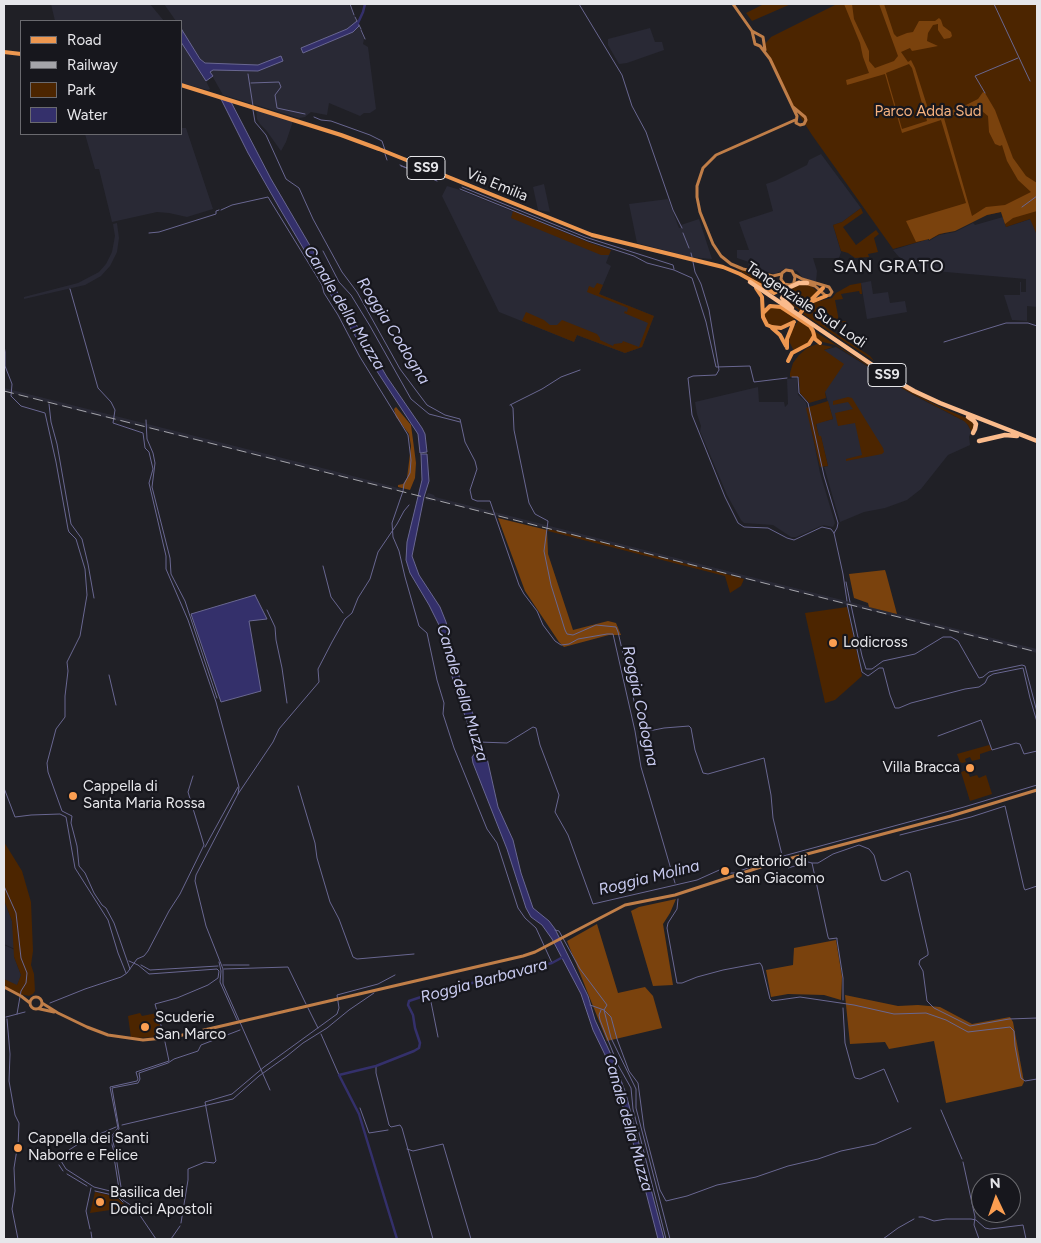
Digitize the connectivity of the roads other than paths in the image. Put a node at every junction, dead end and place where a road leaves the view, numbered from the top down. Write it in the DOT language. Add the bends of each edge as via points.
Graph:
graph roads {
  1 [pos="734,4"];
  2 [pos="756,36"];
  3 [pos="761,45"];
  4 [pos="4,52"];
  5 [pos="20,54"];
  6 [pos="182,85"];
  7 [pos="722,267"];
  8 [pos="763,274"];
  9 [pos="781,274"];
  10 [pos="795,275"];
  11 [pos="750,282"];
  12 [pos="782,282"];
  13 [pos="794,282"];
  14 [pos="807,283"];
  15 [pos="756,284"];
  16 [pos="788,285"];
  17 [pos="822,291"];
  18 [pos="783,299"];
  19 [pos="792,308"];
  20 [pos="804,308"];
  21 [pos="763,315"];
  22 [pos="795,321"];
  23 [pos="810,326"];
  24 [pos="770,327"];
  25 [pos="814,336"];
  26 [pos="820,343"];
  27 [pos="787,349"];
  28 [pos="793,352"];
  29 [pos="855,354"];
  30 [pos="788,361"];
  31 [pos="933,400"];
  32 [pos="973,433"];
  33 [pos="979,441"];
  34 [pos="1037,441"];
  35 [pos="1037,790"];
  36 [pos="4,987"];
  37 [pos="21,996"];
  38 [pos="32,998"];
  39 [pos="30,1003"];
  40 [pos="42,1003"];
  41 [pos="40,1008"];
  42 [pos="58,1013"];
  1 -- 2 [label="main road"];
  2 -- 3 [label="main road" via="754,43"];
  2 -- 3 [label="main road" via="763,37"];
  3 -- 8 [label="main road" via="797,119 716,154 703,168 697,186 699,207 718,252 735,266"];
  4 -- 5 [label="main road"];
  6 -- 7 [label="main road, Via Emilia / SS9" via="385,151 592,235"];
  7 -- 11 [label="main road, Tangenziale Sud Lodi / SS9"];
  7 -- 15 [label="main road, SS9"];
  8 -- 9 [label="main road"];
  8 -- 12 [label="main road"];
  9 -- 10 [label="main road" via="788,270"];
  9 -- 12 [label="main road"];
  10 -- 13 [label="main road"];
  10 -- 17 [label="main road"];
  11 -- 21 [label="main road" via="761,295"];
  11 -- 29 [label="highway, Tangenziale Sud Lodi / SS9"];
  12 -- 15 [label="main road" via="776,293"];
  12 -- 16 [label="main road"];
  13 -- 14 [label="main road"];
  13 -- 16 [label="main road"];
  14 -- 17 [label="main road"];
  14 -- 18 [label="highway" via="788,288 783,292"];
  15 -- 19 [label="highway, SS9"];
  16 -- 18 [label="highway" via="782,292"];
  17 -- 20 [label="main road"];
  17 -- 20 [label="main road"];
  18 -- 19 [label="highway"];
  19 -- 34 [label="highway, SS9" via="917,390"];
  20 -- 22 [label="main road"];
  21 -- 23 [label="main road" via="767,308 777,306"];
  21 -- 24 [label="main road"];
  22 -- 24 [label="main road" via="781,328"];
  22 -- 24 [label="main road" via="789,330 786,348 780,335"];
  23 -- 25 [label="main road"];
  23 -- 29 [label="highway"];
  25 -- 26 [label="main road"];
  25 -- 28 [label="main road" via="809,344"];
  27 -- 28 [label="main road"];
  28 -- 30 [label="main road"];
  29 -- 31 [label="highway, Tangenziale Sud Lodi / SS9" via="900,384"];
  31 -- 32 [label="highway" via="972,419 976,426"];
  31 -- 34 [label="highway, Tangenziale Sud Lodi / SS9"];
  33 -- 34 [label="highway" via="1007,434"];
  35 -- 42 [label="main road" via="773,863 675,895 625,905 520,957 337,1000 149,1040 101,1032"];
  36 -- 37 [label="main road"];
  37 -- 38 [label="main road"];
  37 -- 39 [label="main road"];
  38 -- 39 [label="main road"];
  38 -- 40 [label="main road" via="38,997"];
  39 -- 41 [label="main road" via="34,1009"];
  40 -- 41 [label="main road"];
  40 -- 42 [label="main road"];
  41 -- 42 [label="main road"];
}
